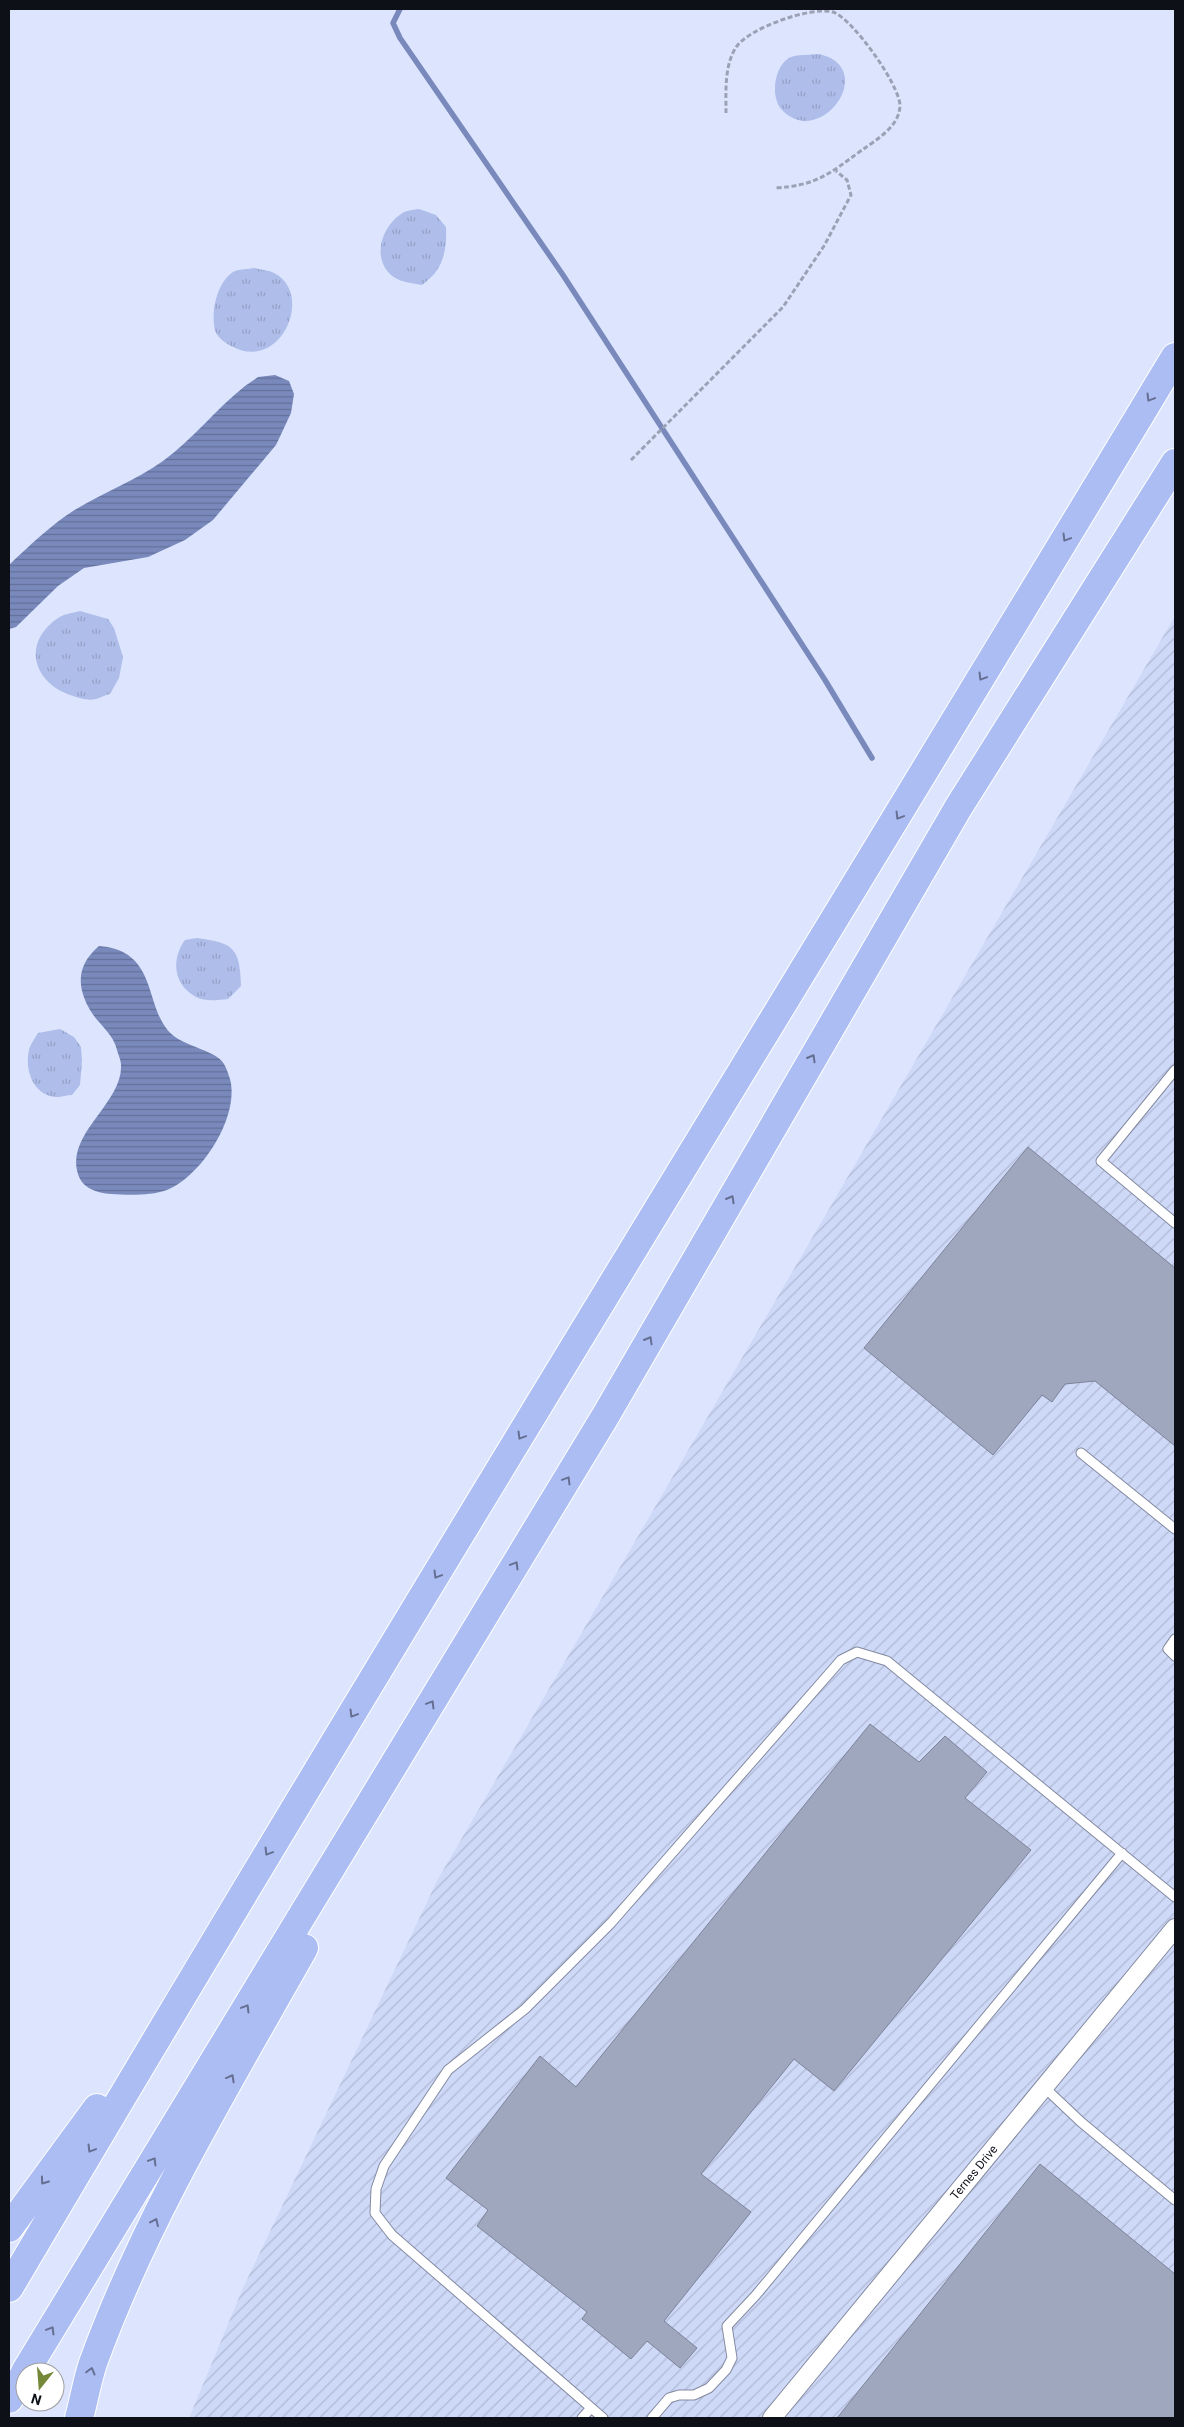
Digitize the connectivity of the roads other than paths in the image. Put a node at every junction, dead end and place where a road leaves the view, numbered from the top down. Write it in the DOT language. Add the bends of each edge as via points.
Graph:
graph roads {
  1 [pos="1175,357"];
  2 [pos="1175,463"];
  3 [pos="1175,1070"];
  4 [pos="1175,1223"];
  5 [pos="1081,1453"];
  6 [pos="1175,1528"];
  7 [pos="1175,1640"];
  8 [pos="1175,1656"];
  9 [pos="405,1746"];
  10 [pos="1122,1854"];
  11 [pos="1175,1897"];
  12 [pos="1175,1928"];
  13 [pos="187,1986"];
  14 [pos="1044,2087"];
  15 [pos="1175,2200"];
  16 [pos="9,2228"];
  17 [pos="9,2288"];
  18 [pos="31,2362"];
  19 [pos="591,2408"];
  20 [pos="79,2418"];
  21 [pos="582,2418"];
  22 [pos="603,2418"];
  23 [pos="652,2418"];
  24 [pos="772,2418"];
  1 -- 13 [label="highway, one-way"];
  9 -- 2 [label="highway, one-way" via="606,1415 958,808"];
  3 -- 4 [label="lane" via="1101,1161"];
  5 -- 6 [label="lane"];
  7 -- 8 [label="lane" via="1168,1649"];
  18 -- 9 [label="highway, one-way"];
  20 -- 9 [label="highway, one-way" via="92,2365 176,2176 386,1801"];
  10 -- 11 [label="lane"];
  10 -- 19 [label="lane" via="886,1661 857,1652 841,1660 611,1923 525,2009 448,2070 384,2166 376,2188 375,2213 392,2235 426,2266"];
  10 -- 23 [label="lane" via="727,2326 732,2358 726,2370 709,2388 694,2395 669,2398"];
  12 -- 14 [label="street, Ternes Drive"];
  13 -- 16 [label="highway, one-way"];
  13 -- 17 [label="highway, one-way"];
  14 -- 15 [label="lane"];
  14 -- 24 [label="street, Ternes Drive"];
  19 -- 21 [label="lane"];
  19 -- 22 [label="lane"];
}
